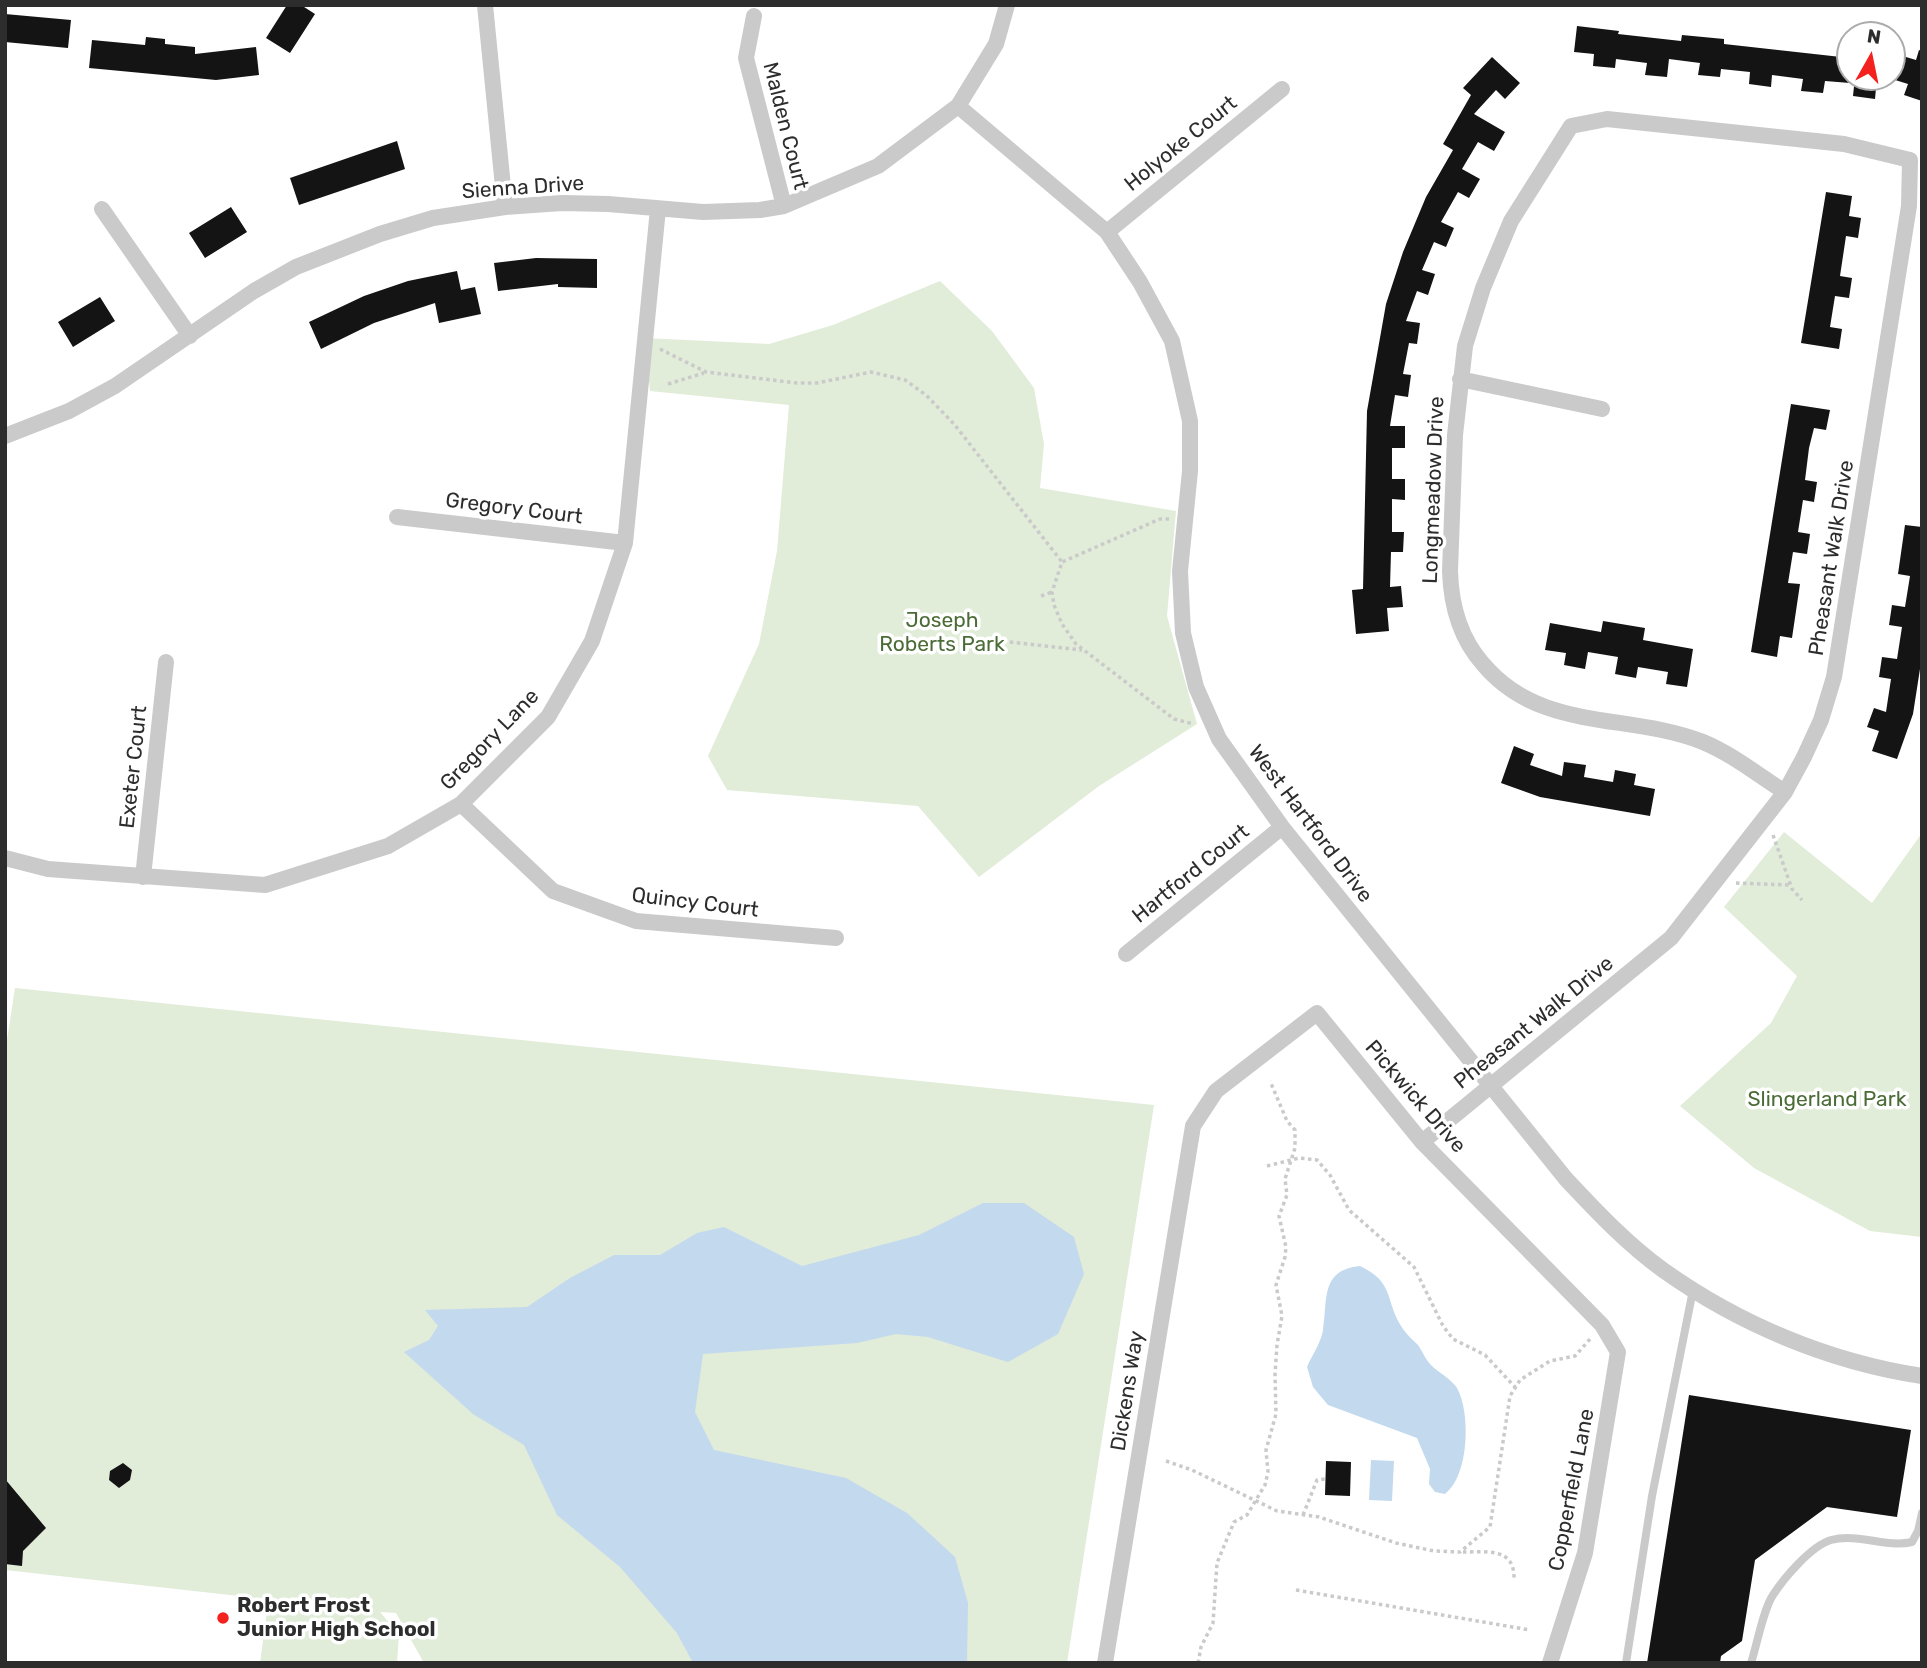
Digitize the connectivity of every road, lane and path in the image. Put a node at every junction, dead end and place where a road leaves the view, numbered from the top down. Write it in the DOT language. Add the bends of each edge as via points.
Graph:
graph roads {
  1 [pos="485,5"];
  2 [pos="1007,5"];
  3 [pos="754,16"];
  4 [pos="1282,89"];
  5 [pos="958,106"];
  6 [pos="1571,126"];
  7 [pos="783,206"];
  8 [pos="505,207"];
  9 [pos="102,209"];
  10 [pos="658,209"];
  11 [pos="1107,232"];
  12 [pos="190,336"];
  13 [pos="659,348"];
  14 [pos="706,372"];
  15 [pos="1460,379"];
  16 [pos="668,384"];
  17 [pos="1602,409"];
  18 [pos="5,436"];
  19 [pos="397,517"];
  20 [pos="1185,520"];
  21 [pos="625,543"];
  22 [pos="1062,562"];
  23 [pos="1052,592"];
  24 [pos="1041,596"];
  25 [pos="982,639"];
  26 [pos="1084,650"];
  27 [pos="166,662"];
  28 [pos="1213,726"];
  29 [pos="1785,792"];
  30 [pos="461,804"];
  31 [pos="1767,817"];
  32 [pos="1282,827"];
  33 [pos="5,858"];
  34 [pos="143,877"];
  35 [pos="1716,882"];
  36 [pos="1790,885"];
  37 [pos="1802,900"];
  38 [pos="836,938"];
  39 [pos="1126,954"];
  40 [pos="1270,1081"];
  41 [pos="1491,1085"];
  42 [pos="1193,1126"];
  43 [pos="1422,1142"];
  44 [pos="1292,1160"];
  45 [pos="1267,1166"];
  46 [pos="1693,1290"];
  47 [pos="1602,1325"];
  48 [pos="1922,1376"];
  49 [pos="1516,1387"];
  50 [pos="1166,1461"];
  51 [pos="1325,1479"];
  52 [pos="1257,1500"];
  53 [pos="1922,1513"];
  54 [pos="1303,1515"];
  55 [pos="1920,1532"];
  56 [pos="1460,1552"];
  57 [pos="1514,1579"];
  58 [pos="1296,1590"];
  59 [pos="1530,1630"];
  60 [pos="1105,1663"];
  61 [pos="1198,1663"];
  62 [pos="1550,1663"];
  63 [pos="1626,1663"];
  64 [pos="1751,1663"];
  1 -- 8 [label="street"];
  2 -- 5 [label="street, Sienna Drive" via="996,44"];
  3 -- 7 [label="street, Malden Court" via="746,58"];
  4 -- 11 [label="street, Holyoke Court"];
  5 -- 7 [label="street, Sienna Drive" via="878,166"];
  5 -- 11 [label="street, West Hartford Drive"];
  6 -- 15 [label="street, Longmeadow Drive" via="1511,221 1483,288"];
  6 -- 29 [label="street, Pheasant Walk Drive" via="1608,119 1844,144 1910,160 1909,206 1834,677 1821,720"];
  7 -- 10 [label="street, Sienna Drive" via="735,212"];
  8 -- 10 [label="street, Sienna Drive" via="562,203"];
  8 -- 12 [label="street, Sienna Drive" via="433,218 337,250 254,291"];
  9 -- 12 [label="street"];
  10 -- 21 [label="street, Gregory Lane"];
  11 -- 20 [label="street, West Hartford Drive" via="1172,341 1190,421"];
  12 -- 18 [label="street, Sienna Drive" via="116,386"];
  13 -- 14 [label="path"];
  14 -- 16 [label="path"];
  14 -- 22 [label="path" via="797,383 871,372 905,380 926,394 954,424"];
  15 -- 17 [label="street"];
  15 -- 29 [label="street, Longmeadow Drive" via="1450,591 1463,634 1481,662 1514,694 1543,708 1703,743"];
  19 -- 21 [label="street, Gregory Court"];
  20 -- 22 [label="path" via="1160,519"];
  20 -- 28 [label="street, West Hartford Drive" via="1180,571 1183,633 1196,687"];
  21 -- 30 [label="street, Gregory Lane" via="592,641 548,717"];
  22 -- 23 [label="path"];
  23 -- 24 [label="path"];
  23 -- 26 [label="path" via="1062,624"];
  25 -- 26 [label="path"];
  26 -- 28 [label="path" via="1174,719"];
  27 -- 34 [label="street, Exeter Court"];
  28 -- 32 [label="street, West Hartford Drive"];
  29 -- 31 [label="street, Pheasant Walk Drive"];
  30 -- 34 [label="street, Gregory Lane" via="387,846 265,885"];
  30 -- 38 [label="street, Quincy Court" via="553,891 636,921"];
  31 -- 35 [label="street, Pheasant Walk Drive"];
  31 -- 36 [label="path"];
  32 -- 39 [label="street, Hartford Court"];
  32 -- 41 [label="street, West Hartford Drive"];
  33 -- 34 [label="street, Gregory Lane" via="48,869"];
  35 -- 36 [label="path"];
  35 -- 41 [label="street, Pheasant Walk Drive" via="1671,938"];
  36 -- 37 [label="path"];
  40 -- 44 [label="path" via="1287,1121 1296,1130"];
  41 -- 43 [label="street, Pheasant Walk Drive"];
  41 -- 46 [label="street, West Hartford Drive" via="1601,1216"];
  42 -- 43 [label="street, Pickwick Drive" via="1216,1091 1317,1013"];
  42 -- 60 [label="street, Dickens Way"];
  43 -- 47 [label="street, Pickwick Drive"];
  44 -- 45 [label="path"];
  44 -- 49 [label="path" via="1317,1160 1349,1210 1414,1267 1453,1339 1485,1355"];
  44 -- 52 [label="path" via="1279,1216 1286,1247 1276,1285 1282,1316 1275,1364 1276,1413 1266,1450 1268,1472"];
  46 -- 48 [label="street, West Hartford Drive" via="1817,1351"];
  46 -- 63 [label="lane" via="1652,1496"];
  47 -- 49 [label="path" via="1575,1356 1550,1361"];
  47 -- 62 [label="street, Copperfield Lane" via="1618,1352 1585,1553"];
  49 -- 56 [label="path" via="1510,1396 1490,1527"];
  50 -- 52 [label="path"];
  51 -- 54 [label="path" via="1317,1479"];
  52 -- 54 [label="path" via="1277,1511"];
  52 -- 61 [label="path" via="1247,1515 1234,1522 1217,1563 1213,1623"];
  53 -- 55 [label="lane"];
  54 -- 56 [label="path" via="1396,1543"];
  55 -- 64 [label="lane" via="1912,1542 1898,1546 1858,1539 1831,1541 1806,1555 1771,1597"];
  56 -- 57 [label="path" via="1497,1552 1510,1560"];
  58 -- 59 [label="path"];
}
